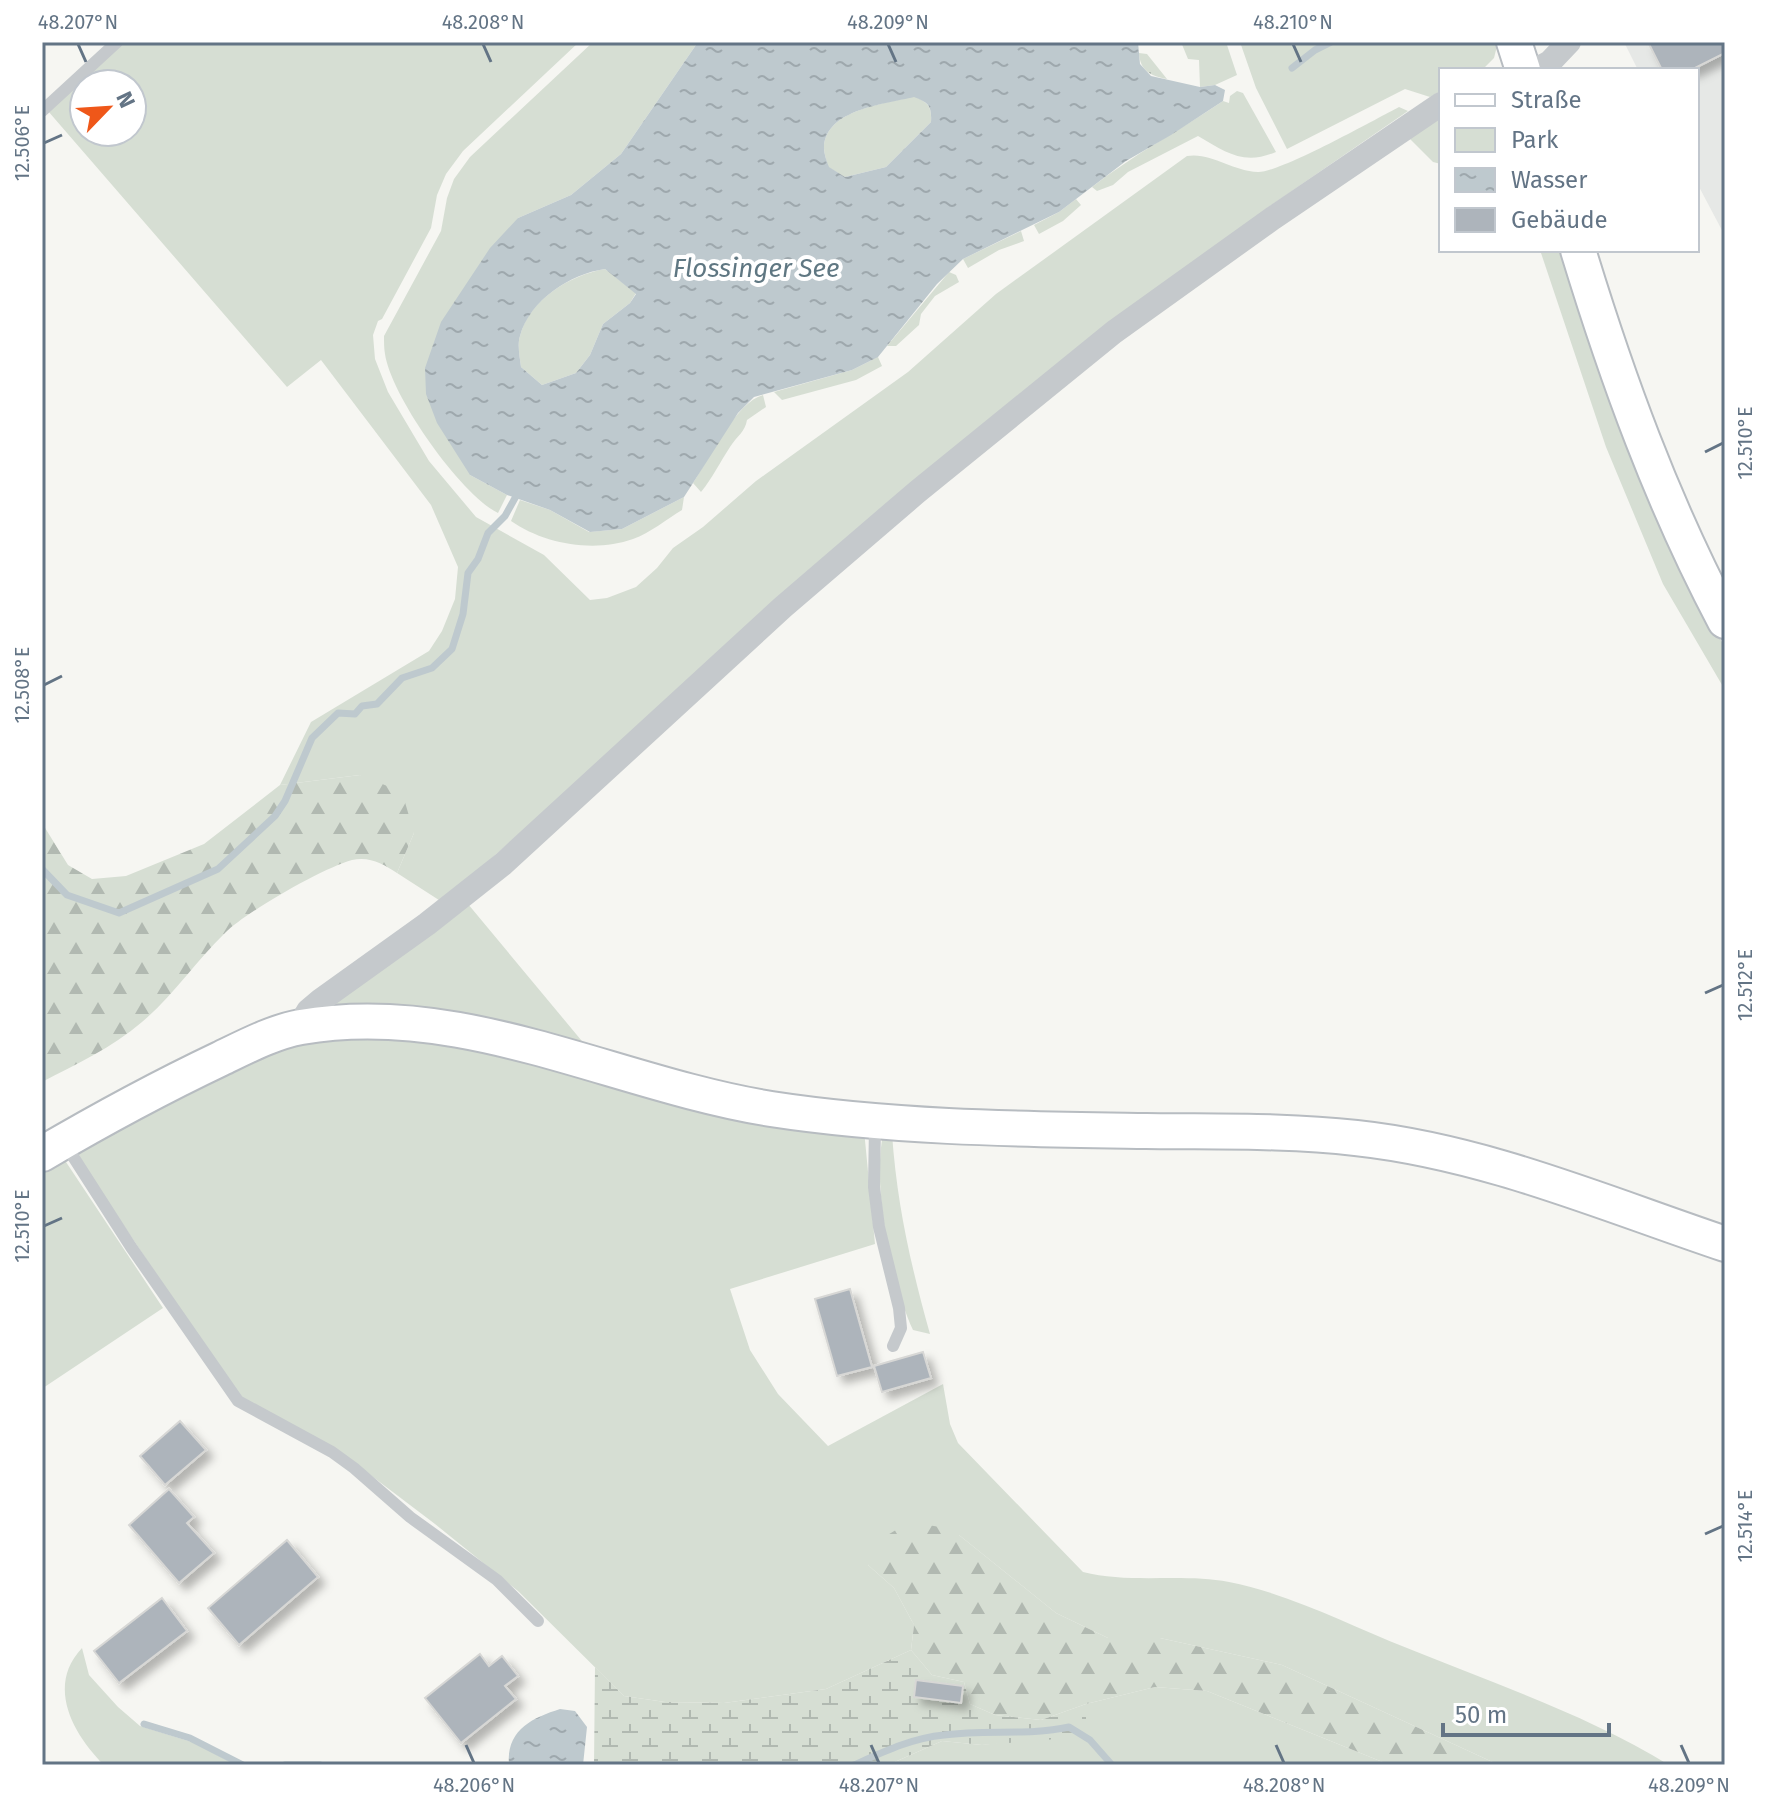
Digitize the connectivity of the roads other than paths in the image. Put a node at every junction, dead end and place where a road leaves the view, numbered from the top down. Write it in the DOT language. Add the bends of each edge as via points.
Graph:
graph roads {
  1 [pos="117,42"];
  2 [pos="1569,42"];
  3 [pos="1519,63"];
  4 [pos="1439,105"];
  5 [pos="42,111"];
  6 [pos="1579,252"];
  7 [pos="1725,621"];
  8 [pos="298,1028"];
  9 [pos="875,1121"];
  10 [pos="53,1147"];
  11 [pos="1725,1244"];
  12 [pos="893,1346"];
  13 [pos="538,1621"];
  1 -- 5 [label="lane"];
  2 -- 3 [label="street" via="1550,62"];
  4 -- 8 [label="street" via="1114,332 783,607 503,864 321,1000"];
  6 -- 7 [label="main road" via="1644,448"];
  8 -- 9 [label="main road" via="374,1022 458,1030 675,1089 769,1109"];
  8 -- 10 [label="main road" via="184,1076"];
  9 -- 11 [label="main road" via="1005,1129 1287,1132 1402,1144 1531,1175"];
  9 -- 12 [label="lane" via="879,1227 901,1328"];
  10 -- 13 [label="lane" via="131,1247 238,1401 354,1468 410,1517 497,1580"];
}
